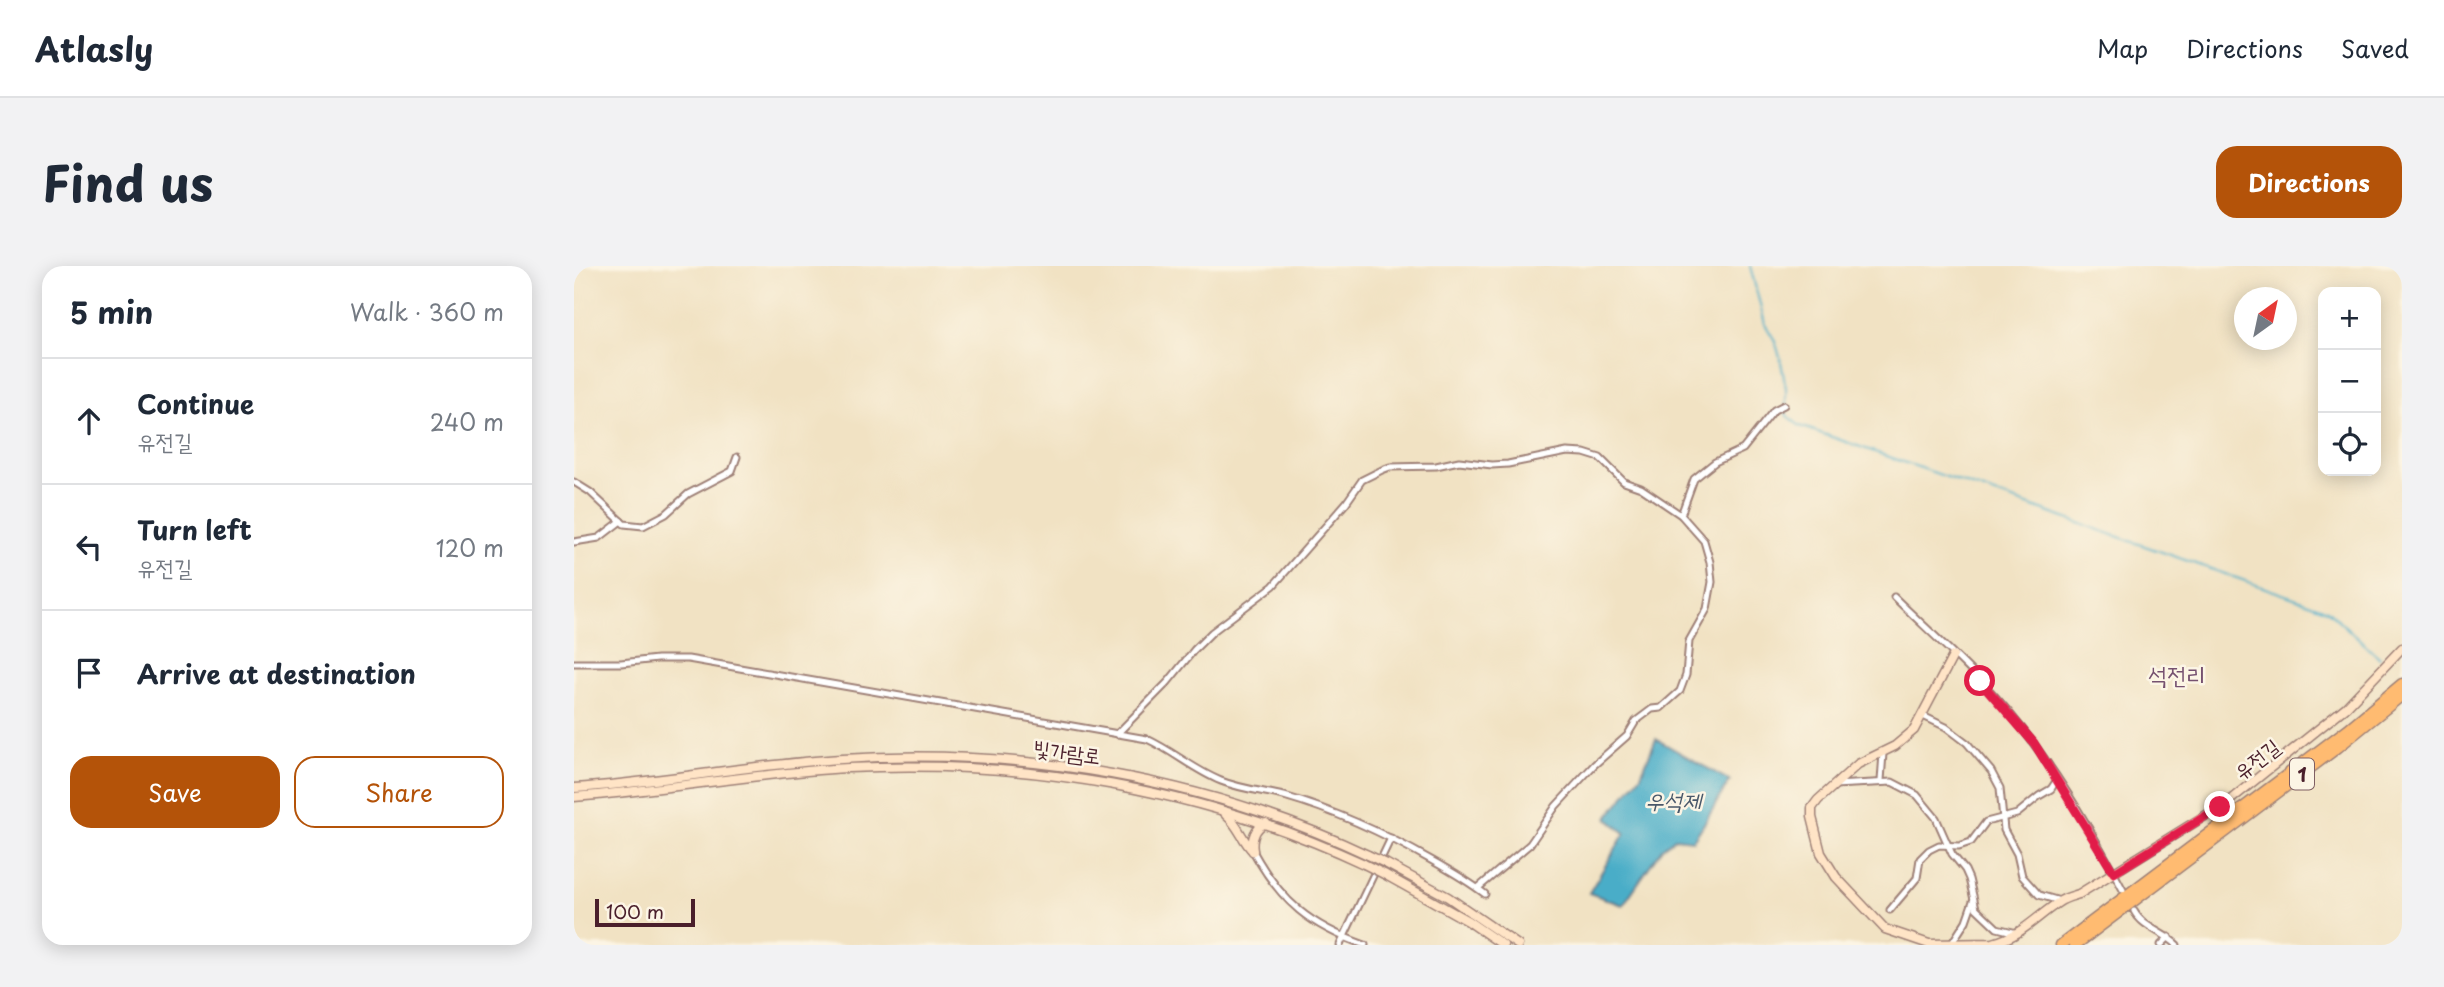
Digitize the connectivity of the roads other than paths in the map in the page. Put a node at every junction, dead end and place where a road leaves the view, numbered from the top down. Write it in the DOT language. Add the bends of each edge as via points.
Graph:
graph roads {
  1 [pos="1784,405"];
  2 [pos="737,457"];
  3 [pos="574,482"];
  4 [pos="1681,515"];
  5 [pos="621,520"];
  6 [pos="574,542"];
  7 [pos="1894,597"];
  8 [pos="2402,648"];
  9 [pos="1953,656"];
  10 [pos="574,663"];
  11 [pos="2402,684"];
  12 [pos="2402,695"];
  13 [pos="1923,716"];
  14 [pos="1117,734"];
  15 [pos="1883,753"];
  16 [pos="2057,780"];
  17 [pos="1881,781"];
  18 [pos="1835,785"];
  19 [pos="574,788"];
  20 [pos="574,797"];
  21 [pos="1220,810"];
  22 [pos="2003,818"];
  23 [pos="1266,823"];
  24 [pos="1391,838"];
  25 [pos="1947,845"];
  26 [pos="1253,851"];
  27 [pos="2201,851"];
  28 [pos="2114,873"];
  29 [pos="1478,888"];
  30 [pos="2123,890"];
  31 [pos="1485,894"];
  32 [pos="1973,901"];
  33 [pos="2060,901"];
  34 [pos="1890,910"];
  35 [pos="2134,911"];
  36 [pos="2080,931"];
  37 [pos="2017,933"];
  38 [pos="1344,937"];
  39 [pos="2169,937"];
  40 [pos="1952,943"];
  41 [pos="1340,945"];
  42 [pos="1365,945"];
  43 [pos="1503,945"];
  44 [pos="1518,945"];
  45 [pos="2054,945"];
  46 [pos="2061,945"];
  47 [pos="2075,945"];
  48 [pos="2085,945"];
  49 [pos="2161,945"];
  50 [pos="2178,945"];
  1 -- 4 [label="street" via="1774,410 1743,449 1715,462 1694,479"];
  2 -- 5 [label="street" via="732,471 688,494 666,514 643,526"];
  3 -- 5 [label="street"];
  4 -- 14 [label="street" via="1624,482 1600,458 1584,453 1500,464 1460,461 1382,470 1363,480 1273,586 1203,640"];
  4 -- 29 [label="street" via="1704,541 1712,582 1707,609 1689,641 1680,691 1636,722 1556,806 1530,844"];
  5 -- 6 [label="street" via="598,538"];
  7 -- 9 [label="street"];
  8 -- 28 [label="main road, 유전길" via="2346,707 2249,785"];
  9 -- 13 [label="main road, 유전길"];
  9 -- 16 [label="street" via="2007,710"];
  10 -- 14 [label="street" via="688,659"];
  11 -- 36 [label="highway, 1"];
  12 -- 27 [label="highway, 1"];
  13 -- 15 [label="main road, 유전길" via="1908,736"];
  13 -- 22 [label="street" via="1946,727 1986,764 2000,788"];
  14 -- 24 [label="street" via="1147,739 1223,782 1284,796"];
  15 -- 17 [label="street"];
  15 -- 18 [label="main road, 유전길" via="1858,764"];
  16 -- 22 [label="street" via="2021,811"];
  16 -- 28 [label="street"];
  17 -- 18 [label="street"];
  17 -- 25 [label="street" via="1917,795 1942,828"];
  18 -- 40 [label="main road, 유전길" via="1814,805 1812,817 1821,853 1836,877 1885,929 1928,944"];
  19 -- 44 [label="main road, 빛가람로, bridge" via="904,756 996,760 1119,775 1282,818 1387,864 1448,897"];
  20 -- 21 [label="main road, 빛가람로" via="846,768 912,766 1095,781 1180,797"];
  21 -- 23 [label="main road, 빛가람로"];
  21 -- 26 [label="main road"];
  22 -- 25 [label="street" via="1986,822 1966,844"];
  22 -- 33 [label="street" via="2026,883 2044,898"];
  23 -- 26 [label="main road" via="1255,833"];
  23 -- 43 [label="main road, 빛가람로, bridge" via="1384,874"];
  24 -- 29 [label="street"];
  24 -- 38 [label="street"];
  25 -- 32 [label="street" via="1969,879"];
  25 -- 34 [label="street" via="1923,856 1917,878"];
  26 -- 38 [label="street" via="1266,875 1292,904 1312,922"];
  27 -- 47 [label="highway, 1"];
  27 -- 48 [label="highway" via="2183,871"];
  28 -- 30 [label="street"];
  28 -- 33 [label="main road, 유전길"];
  29 -- 31 [label="street"];
  32 -- 37 [label="street" via="1992,924"];
  32 -- 40 [label="street"];
  33 -- 37 [label="main road, 유전길"];
  35 -- 39 [label="street" via="2139,921"];
  36 -- 45 [label="highway"];
  36 -- 46 [label="highway, 1"];
  37 -- 40 [label="main road, 유전길" via="1993,943"];
  38 -- 41 [label="street"];
  38 -- 42 [label="street"];
  39 -- 49 [label="street"];
  39 -- 50 [label="street"];
}
